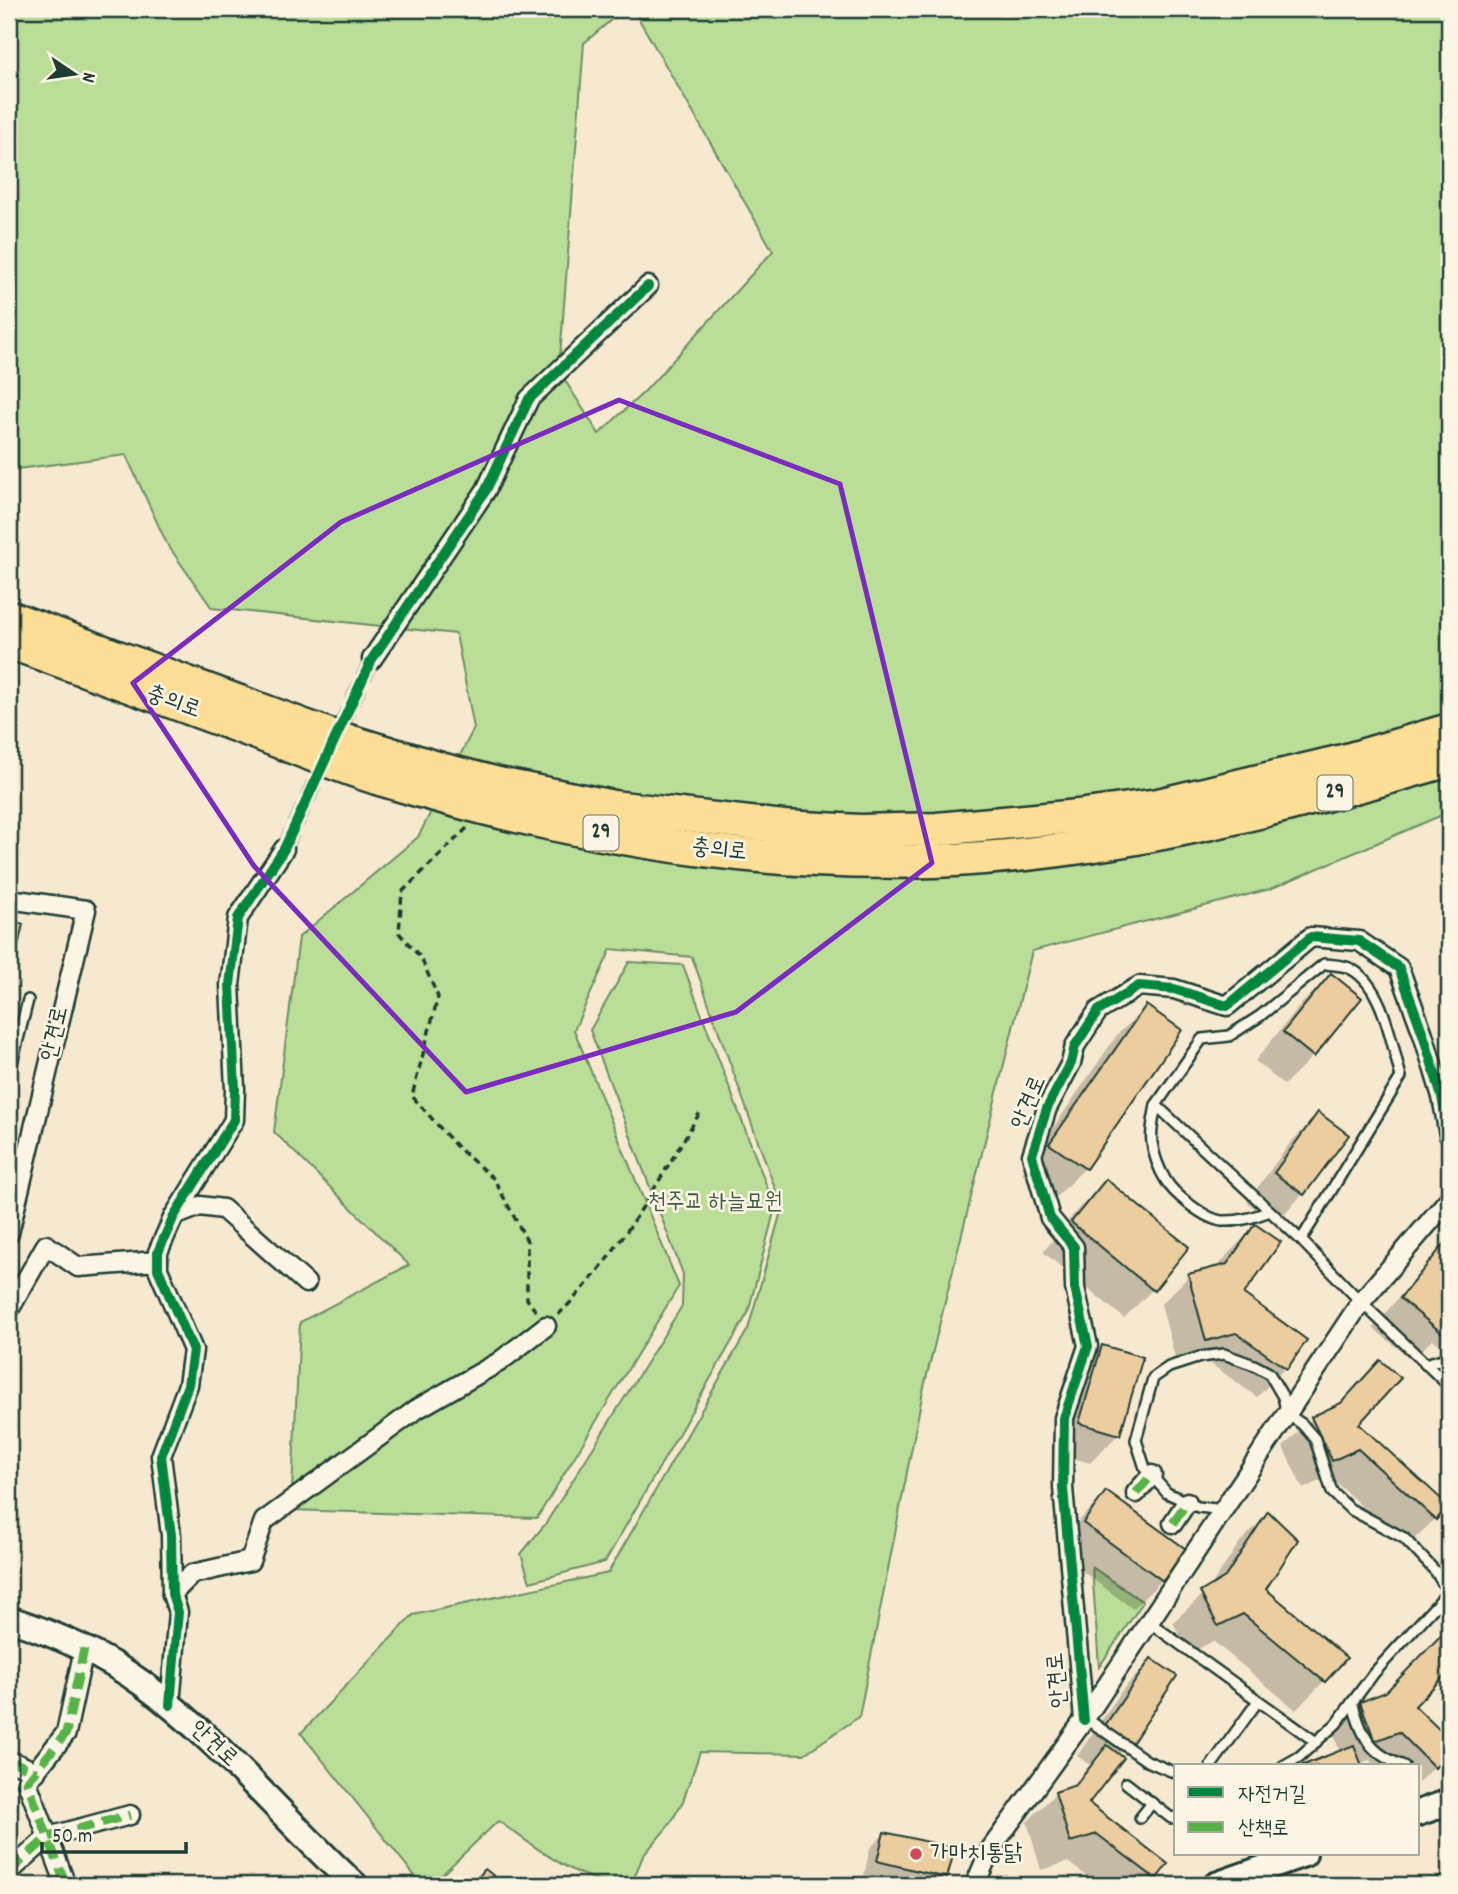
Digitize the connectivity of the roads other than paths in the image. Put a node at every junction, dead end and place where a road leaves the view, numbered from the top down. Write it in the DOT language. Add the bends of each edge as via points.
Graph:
graph roads {
  1 [pos="648,286"];
  2 [pos="9,617"];
  3 [pos="9,642"];
  4 [pos="372,659"];
  5 [pos="1449,730"];
  6 [pos="1449,760"];
  7 [pos="284,849"];
  8 [pos="9,899"];
  9 [pos="28,1000"];
  10 [pos="9,1075"];
  11 [pos="1156,1105"];
  12 [pos="1449,1135"];
  13 [pos="1449,1199"];
  14 [pos="1270,1211"];
  15 [pos="174,1216"];
  16 [pos="9,1233"];
  17 [pos="1301,1240"];
  18 [pos="158,1261"];
  19 [pos="306,1283"];
  20 [pos="1361,1302"];
  21 [pos="9,1310"];
  22 [pos="546,1326"];
  23 [pos="1449,1357"];
  24 [pos="1425,1364"];
  25 [pos="1449,1386"];
  26 [pos="1287,1414"];
  27 [pos="1152,1475"];
  28 [pos="1136,1493"];
  29 [pos="1187,1502"];
  30 [pos="1224,1510"];
  31 [pos="1173,1523"];
  32 [pos="1449,1592"];
  33 [pos="172,1594"];
  34 [pos="9,1619"];
  35 [pos="1149,1622"];
  36 [pos="84,1649"];
  37 [pos="1258,1701"];
  38 [pos="1352,1702"];
  39 [pos="170,1705"];
  40 [pos="1084,1720"];
  41 [pos="1316,1742"];
  42 [pos="9,1760"];
  43 [pos="1212,1764"];
  44 [pos="1287,1764"];
  45 [pos="1400,1764"];
  46 [pos="36,1772"];
  47 [pos="1174,1772"];
  48 [pos="1126,1783"];
  49 [pos="1449,1802"];
  50 [pos="1152,1803"];
  51 [pos="1420,1813"];
  52 [pos="130,1815"];
  53 [pos="1174,1817"];
  54 [pos="1140,1818"];
  55 [pos="48,1837"];
  56 [pos="1298,1856"];
  57 [pos="9,1872"];
  58 [pos="66,1885"];
  59 [pos="355,1885"];
  60 [pos="975,1885"];
  61 [pos="1216,1885"];
  1 -- 4 [label="street" via="529,399 486,490"];
  2 -- 5 [label="highway, 충의로 / 29" via="329,735 444,770 612,807 784,827 937,829 1158,804 1347,760"];
  3 -- 6 [label="highway, 충의로 / 29" via="377,778 486,809 645,841 763,856 880,862 984,858 1094,845 1220,821"];
  7 -- 15 [label="street" via="238,918 230,985 234,1120"];
  8 -- 16 [label="street, 안견로" via="86,910"];
  9 -- 10 [label="lane"];
  11 -- 14 [label="lane"];
  11 -- 14 [label="lane" via="1151,1141 1157,1164 1180,1195 1219,1221 1246,1220"];
  11 -- 17 [label="lane" via="1202,1039 1229,1037 1324,964 1351,968 1372,988 1401,1077"];
  12 -- 40 [label="street, 안견로" via="1442,1097 1399,968 1359,941 1311,937 1227,1006 1174,989 1139,986 1098,1012 1074,1046 1031,1156 1050,1218 1074,1247 1075,1288 1088,1346 1065,1418 1063,1488"];
  13 -- 20 [label="street, 안견로"];
  14 -- 17 [label="lane"];
  15 -- 18 [label="street"];
  15 -- 19 [label="street" via="200,1206 223,1209"];
  17 -- 20 [label="lane"];
  18 -- 21 [label="street" via="78,1267 46,1245"];
  18 -- 33 [label="street" via="193,1350 188,1385 161,1456 171,1535"];
  20 -- 24 [label="lane"];
  20 -- 26 [label="street, 안견로"];
  22 -- 33 [label="street" via="499,1362 417,1409 264,1521 250,1562 192,1574"];
  23 -- 24 [label="lane"];
  24 -- 25 [label="lane"];
  26 -- 27 [label="lane" via="1269,1373 1254,1364 1224,1354 1169,1367 1153,1378 1136,1440"];
  26 -- 30 [label="street, 안견로"];
  26 -- 32 [label="lane" via="1315,1438 1332,1492 1350,1509 1404,1538"];
  27 -- 28 [label="street"];
  27 -- 29 [label="lane" via="1167,1493"];
  29 -- 30 [label="lane"];
  29 -- 31 [label="street"];
  30 -- 35 [label="street, 안견로"];
  32 -- 38 [label="lane"];
  33 -- 39 [label="street" via="178,1612"];
  34 -- 36 [label="main road, 안견로"];
  35 -- 37 [label="lane"];
  35 -- 40 [label="street, 안견로"];
  36 -- 39 [label="main road, 안견로"];
  36 -- 46 [label="street" via="66,1733"];
  37 -- 41 [label="lane"];
  37 -- 43 [label="lane"];
  38 -- 41 [label="lane"];
  38 -- 45 [label="lane" via="1375,1753"];
  39 -- 59 [label="main road, 안견로"];
  40 -- 47 [label="lane" via="1147,1761"];
  40 -- 60 [label="street, 안견로" via="990,1850"];
  41 -- 44 [label="lane"];
  42 -- 46 [label="street"];
  46 -- 55 [label="street" via="27,1782"];
  48 -- 50 [label="lane"];
  49 -- 51 [label="main road"];
  50 -- 53 [label="lane"];
  50 -- 54 [label="lane"];
  52 -- 55 [label="street"];
  55 -- 57 [label="street"];
  55 -- 58 [label="street"];
  56 -- 61 [label="main road"];
}
